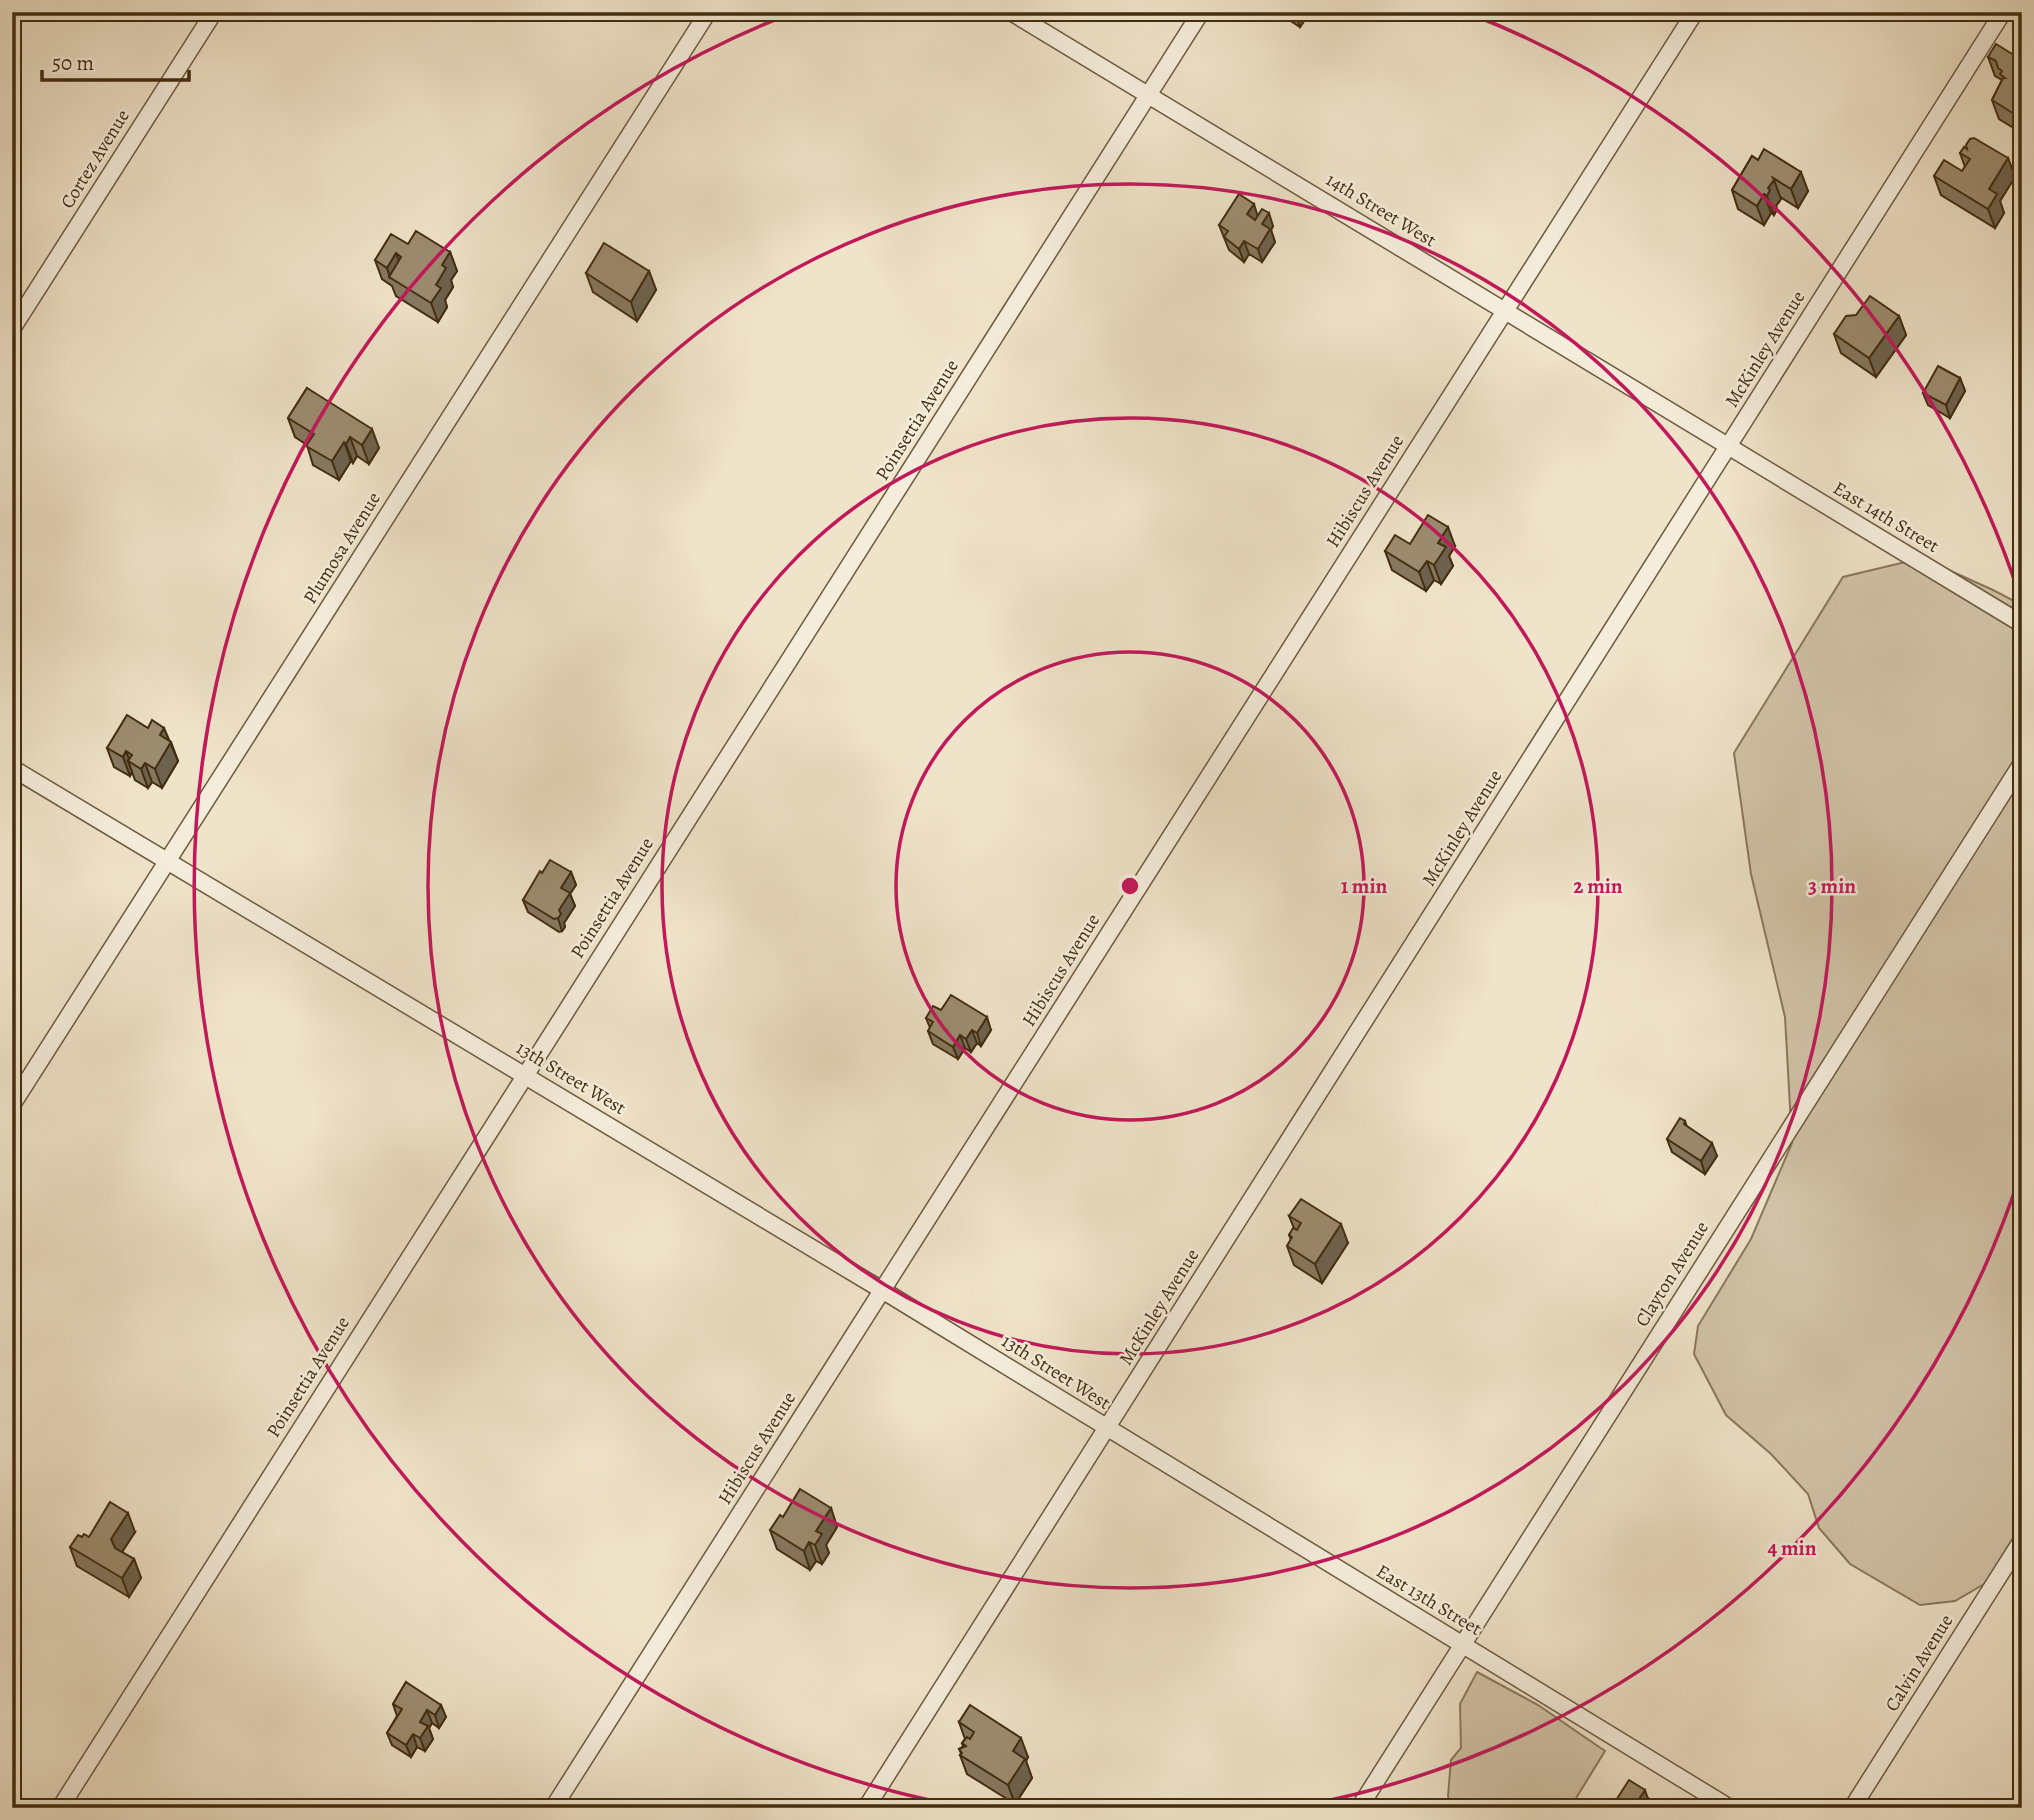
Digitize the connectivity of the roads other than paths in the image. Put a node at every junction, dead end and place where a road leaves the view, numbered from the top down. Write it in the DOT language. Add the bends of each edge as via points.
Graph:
graph roads {
  1 [pos="214,12"];
  2 [pos="708,12"];
  3 [pos="1011,12"];
  4 [pos="1201,12"];
  5 [pos="1695,12"];
  6 [pos="2003,12"];
  7 [pos="1149,95"];
  8 [pos="1505,310"];
  9 [pos="12,329"];
  10 [pos="1729,445"];
  11 [pos="2022,624"];
  12 [pos="2022,763"];
  13 [pos="12,768"];
  14 [pos="167,862"];
  15 [pos="525,1075"];
  16 [pos="12,1105"];
  17 [pos="882,1290"];
  18 [pos="1107,1428"];
  19 [pos="2022,1540"];
  20 [pos="1462,1644"];
  21 [pos="60,1808"];
  22 [pos="553,1808"];
  23 [pos="866,1808"];
  24 [pos="1359,1808"];
  25 [pos="1730,1808"];
  26 [pos="1852,1808"];
  1 -- 9 [label="street, Cortez Avenue"];
  2 -- 14 [label="street, Plumosa Avenue"];
  3 -- 7 [label="street, 14th Street West"];
  4 -- 7 [label="street, Poinsettia Avenue"];
  5 -- 8 [label="street, Hibiscus Avenue"];
  6 -- 10 [label="street, McKinley Avenue"];
  7 -- 8 [label="street, 14th Street West"];
  7 -- 15 [label="street, Poinsettia Avenue"];
  8 -- 10 [label="street, 14th Street West"];
  8 -- 17 [label="street, Hibiscus Avenue"];
  10 -- 11 [label="street, East 14th Street"];
  10 -- 18 [label="street, McKinley Avenue"];
  12 -- 20 [label="street, Clayton Avenue"];
  13 -- 14 [label="street, 13th Street West"];
  14 -- 15 [label="street, 13th Street West"];
  14 -- 16 [label="street, Plumosa Avenue"];
  15 -- 17 [label="street, 13th Street West"];
  15 -- 21 [label="street, Poinsettia Avenue"];
  17 -- 18 [label="street, 13th Street West"];
  17 -- 22 [label="street, Hibiscus Avenue"];
  18 -- 20 [label="street, East 13th Street"];
  18 -- 23 [label="street, McKinley Avenue"];
  19 -- 26 [label="street, Calvin Avenue"];
  20 -- 24 [label="street, Clayton Avenue"];
  20 -- 25 [label="street, East 13th Street"];
}
